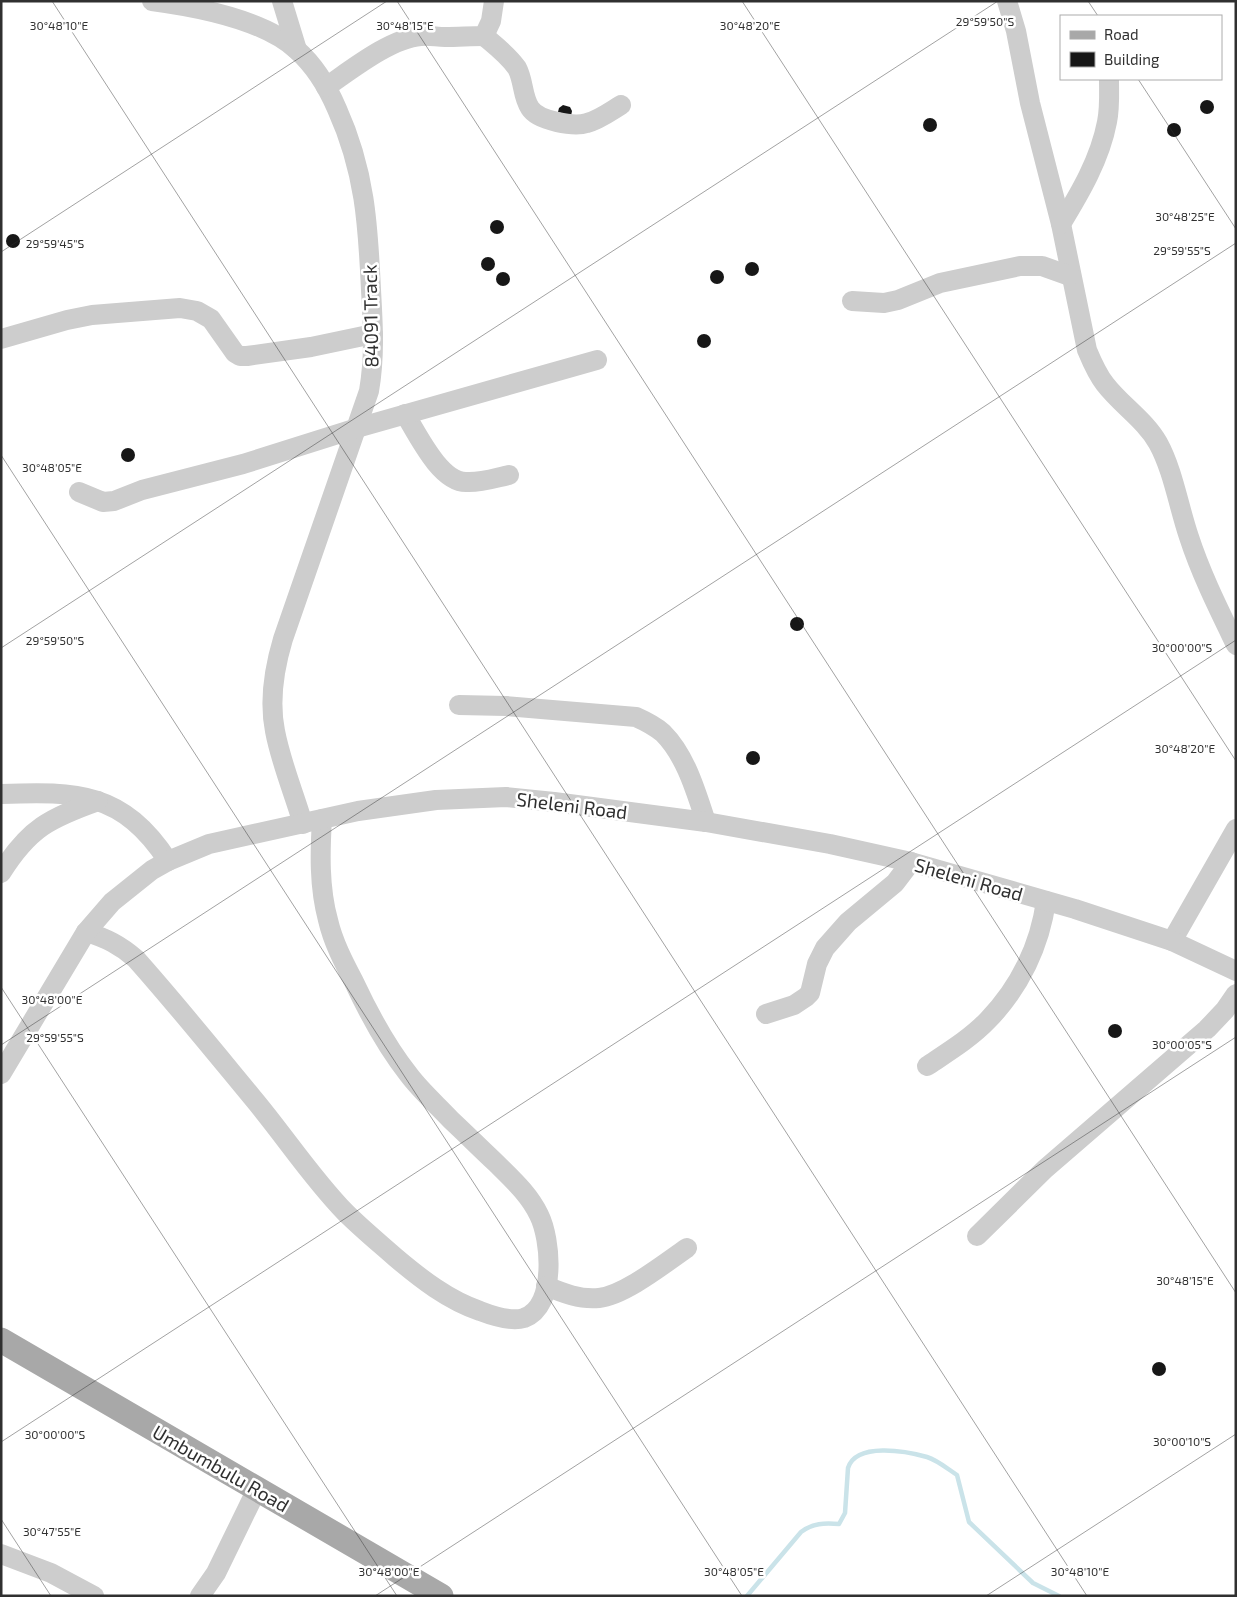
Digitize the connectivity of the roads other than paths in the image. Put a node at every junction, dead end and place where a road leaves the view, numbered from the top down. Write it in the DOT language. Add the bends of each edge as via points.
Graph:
graph roads {
  1 [pos="152,1"];
  2 [pos="282,1"];
  3 [pos="494,1"];
  4 [pos="1007,1"];
  5 [pos="484,36"];
  6 [pos="297,50"];
  7 [pos="1109,80"];
  8 [pos="326,87"];
  9 [pos="622,105"];
  10 [pos="1060,224"];
  11 [pos="1070,276"];
  12 [pos="852,301"];
  13 [pos="373,334"];
  14 [pos="1,339"];
  15 [pos="597,360"];
  16 [pos="405,414"];
  17 [pos="357,428"];
  18 [pos="509,475"];
  19 [pos="79,492"];
  20 [pos="1236,646"];
  21 [pos="459,704"];
  22 [pos="1,794"];
  23 [pos="107,804"];
  24 [pos="322,819"];
  25 [pos="706,822"];
  26 [pos="303,824"];
  27 [pos="1236,829"];
  28 [pos="168,861"];
  29 [pos="911,862"];
  30 [pos="1,873"];
  31 [pos="1046,901"];
  32 [pos="86,932"];
  33 [pos="1172,941"];
  34 [pos="1236,971"];
  35 [pos="1236,994"];
  36 [pos="766,1014"];
  37 [pos="927,1066"];
  38 [pos="1,1074"];
  39 [pos="977,1236"];
  40 [pos="687,1248"];
  41 [pos="546,1286"];
  42 [pos="1,1340"];
  43 [pos="257,1489"];
  44 [pos="1,1554"];
  45 [pos="94,1596"];
  46 [pos="200,1596"];
  47 [pos="440,1596"];
  1 -- 6 [label="street, 84091 Track" via="195,8 262,27"];
  2 -- 6 [label="street"];
  3 -- 5 [label="street" via="491,21"];
  4 -- 10 [label="street"];
  5 -- 8 [label="street" via="407,38 392,44"];
  5 -- 9 [label="street" via="516,68 527,102 539,117 585,124"];
  6 -- 8 [label="street, 84091 Track"];
  7 -- 10 [label="street" via="1108,120 1103,138 1080,192"];
  8 -- 13 [label="street, 84091 Track" via="353,148 364,191"];
  10 -- 11 [label="street"];
  11 -- 12 [label="street" via="1042,266 1020,266 940,283 884,303"];
  11 -- 20 [label="street" via="1082,336 1094,368 1157,442 1164,455 1189,539"];
  13 -- 14 [label="street" via="311,347 240,356 230,348 211,319 197,311 180,308 92,315"];
  13 -- 17 [label="street, 84091 Track" via="373,368"];
  15 -- 16 [label="street"];
  16 -- 17 [label="street"];
  16 -- 18 [label="street" via="449,477 480,482"];
  17 -- 19 [label="street" via="114,501 103,502"];
  17 -- 26 [label="street, 84091 Track" via="283,640 274,679 275,730"];
  21 -- 25 [label="street" via="636,717 648,722 662,733 681,760"];
  22 -- 23 [label="street" via="62,794"];
  23 -- 28 [label="street" via="147,834"];
  23 -- 30 [label="street" via="62,814 47,822 33,833"];
  24 -- 25 [label="street, Sheleni Road" via="436,800 506,797"];
  24 -- 26 [label="street, Sheleni Road"];
  24 -- 41 [label="street" via="322,888 328,922 342,959 387,1044 409,1075 532,1202 546,1232"];
  25 -- 29 [label="street, Sheleni Road"];
  26 -- 28 [label="street, Sheleni Road" via="209,844"];
  27 -- 33 [label="street"];
  28 -- 32 [label="street, Sheleni Road" via="124,890"];
  29 -- 31 [label="street, Sheleni Road"];
  29 -- 36 [label="street" via="895,883 848,922 825,948 817,964 810,993 794,1005"];
  31 -- 33 [label="street, Sheleni Road"];
  31 -- 37 [label="street" via="1038,941 1003,1002 988,1021"];
  32 -- 38 [label="street, Sheleni Road"];
  32 -- 41 [label="street" via="108,939 136,959 344,1211 430,1286 460,1303 511,1319 529,1316 545,1294"];
  33 -- 34 [label="street, Sheleni Road"];
  35 -- 39 [label="street" via="1207,1028 1045,1169"];
  40 -- 41 [label="street" via="644,1276 599,1298 583,1298"];
  42 -- 43 [label="main road, Umbumbulu Road"];
  43 -- 46 [label="street" via="216,1574"];
  43 -- 47 [label="main road, Umbumbulu Road"];
  44 -- 45 [label="street" via="51,1573"];
}
